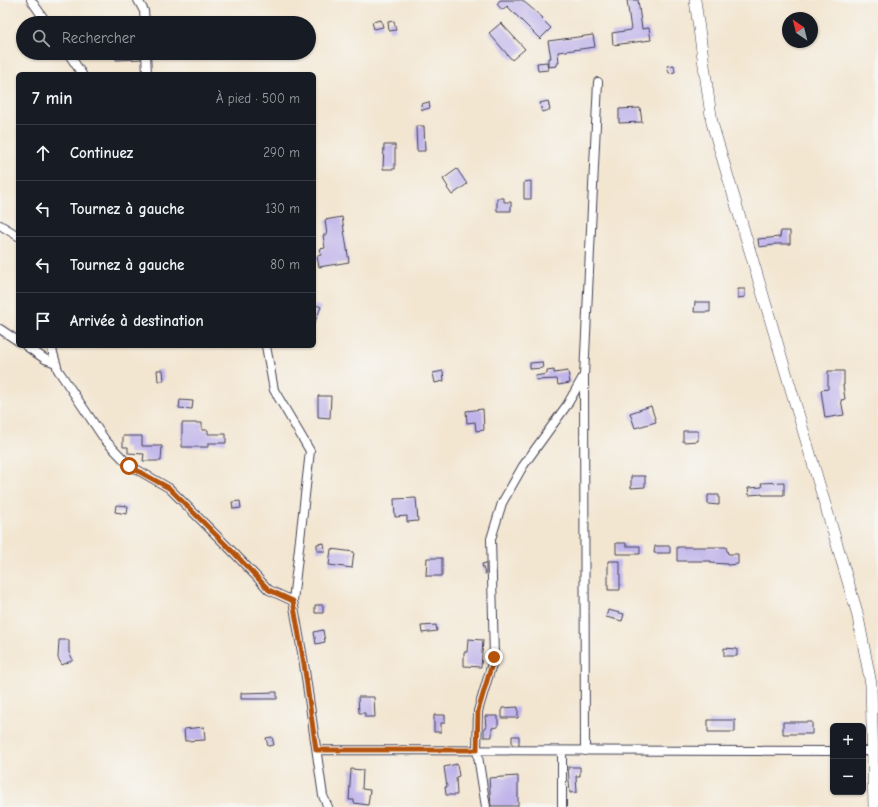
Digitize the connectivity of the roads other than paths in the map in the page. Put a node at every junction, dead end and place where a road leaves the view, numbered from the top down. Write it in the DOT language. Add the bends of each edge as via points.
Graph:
graph roads {
  1 [pos="31,0"];
  2 [pos="138,0"];
  3 [pos="695,0"];
  4 [pos="42,16"];
  5 [pos="144,16"];
  6 [pos="73,60"];
  7 [pos="146,60"];
  8 [pos="81,72"];
  9 [pos="147,72"];
  10 [pos="598,82"];
  11 [pos="0,225"];
  12 [pos="16,235"];
  13 [pos="0,329"];
  14 [pos="16,340"];
  15 [pos="29,348"];
  16 [pos="52,348"];
  17 [pos="266,348"];
  18 [pos="56,364"];
  19 [pos="584,376"];
  20 [pos="293,601"];
  21 [pos="316,750"];
  22 [pos="477,750"];
  23 [pos="562,751"];
  24 [pos="586,751"];
  25 [pos="830,751"];
  26 [pos="868,751"];
  27 [pos="876,780"];
  28 [pos="328,807"];
  29 [pos="486,807"];
  30 [pos="562,807"];
  31 [pos="874,807"];
  1 -- 4 [label="street"];
  2 -- 5 [label="street"];
  3 -- 26 [label="main road" via="712,123 857,612 871,684"];
  6 -- 8 [label="street"];
  7 -- 9 [label="street"];
  10 -- 19 [label="street"];
  11 -- 12 [label="street"];
  13 -- 14 [label="street"];
  15 -- 18 [label="street"];
  16 -- 18 [label="street"];
  17 -- 20 [label="street" via="274,390 310,452"];
  18 -- 20 [label="street" via="104,440 129,466 169,488 269,590"];
  19 -- 22 [label="street" via="567,405 523,466 502,503 490,539 494,657 478,711"];
  19 -- 24 [label="street"];
  20 -- 21 [label="street"];
  21 -- 22 [label="street"];
  21 -- 28 [label="street" via="323,796"];
  22 -- 23 [label="street"];
  22 -- 29 [label="street"];
  23 -- 24 [label="street"];
  23 -- 30 [label="street"];
  24 -- 25 [label="street"];
  26 -- 27 [label="main road"];
  27 -- 31 [label="main road"];
}
